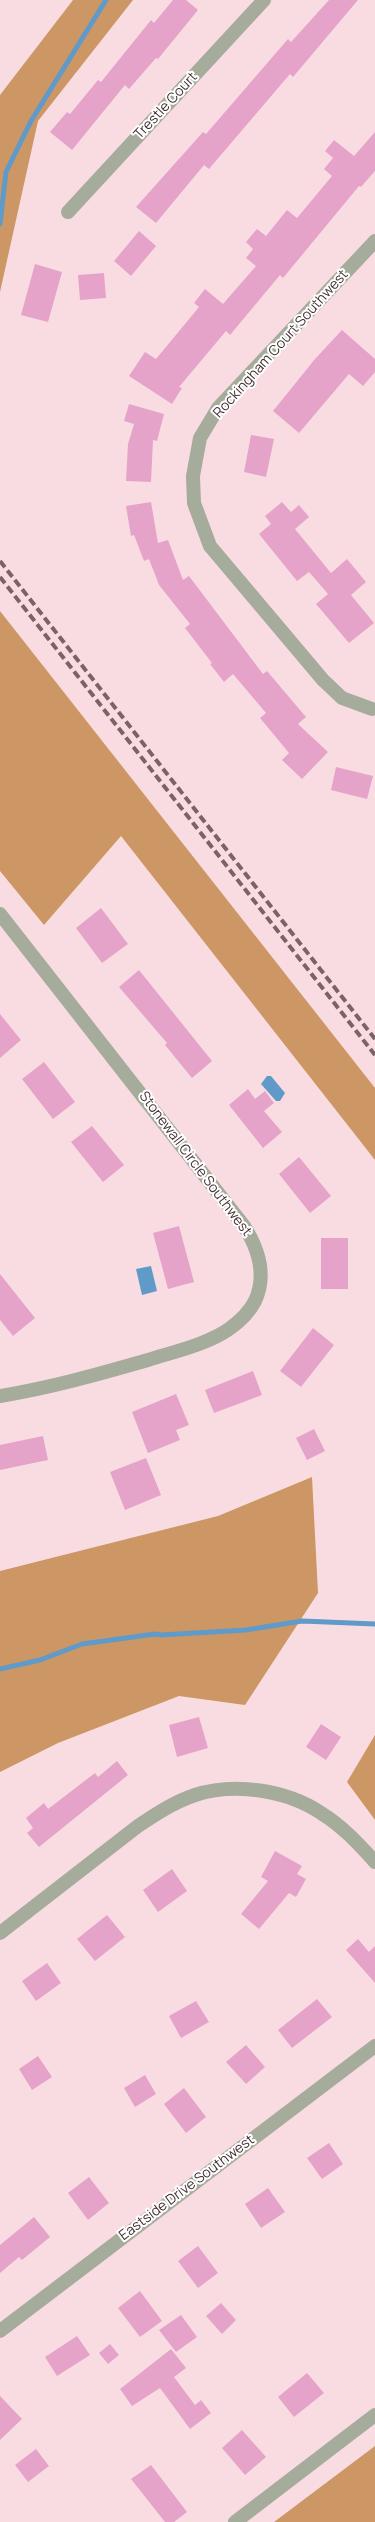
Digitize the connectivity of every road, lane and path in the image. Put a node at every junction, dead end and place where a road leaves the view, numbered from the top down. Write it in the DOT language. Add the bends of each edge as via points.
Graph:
graph roads {
  1 [pos="264,0"];
  2 [pos="68,212"];
  3 [pos="375,241"];
  4 [pos="372,709"];
  5 [pos="0,914"];
  6 [pos="0,1396"];
  7 [pos="375,1862"];
  8 [pos="0,1932"];
  9 [pos="375,2046"];
  10 [pos="0,2331"];
  11 [pos="375,2415"];
  12 [pos="235,2522"];
  1 -- 2 [label="street, Trestle Court"];
  3 -- 4 [label="street, Rockingham Court Southwest" via="218,408 200,438 193,476 194,503 210,546 323,680 342,698"];
  5 -- 6 [label="street, Stonewall Circle Southwest" via="244,1226 256,1244 260,1260 259,1290 254,1303 228,1330 186,1349 80,1380"];
  7 -- 8 [label="street" via="351,1835 320,1812 284,1796 228,1790 196,1795 138,1826"];
  9 -- 10 [label="street, Eastside Drive Southwest"];
  11 -- 12 [label="street"];
}
